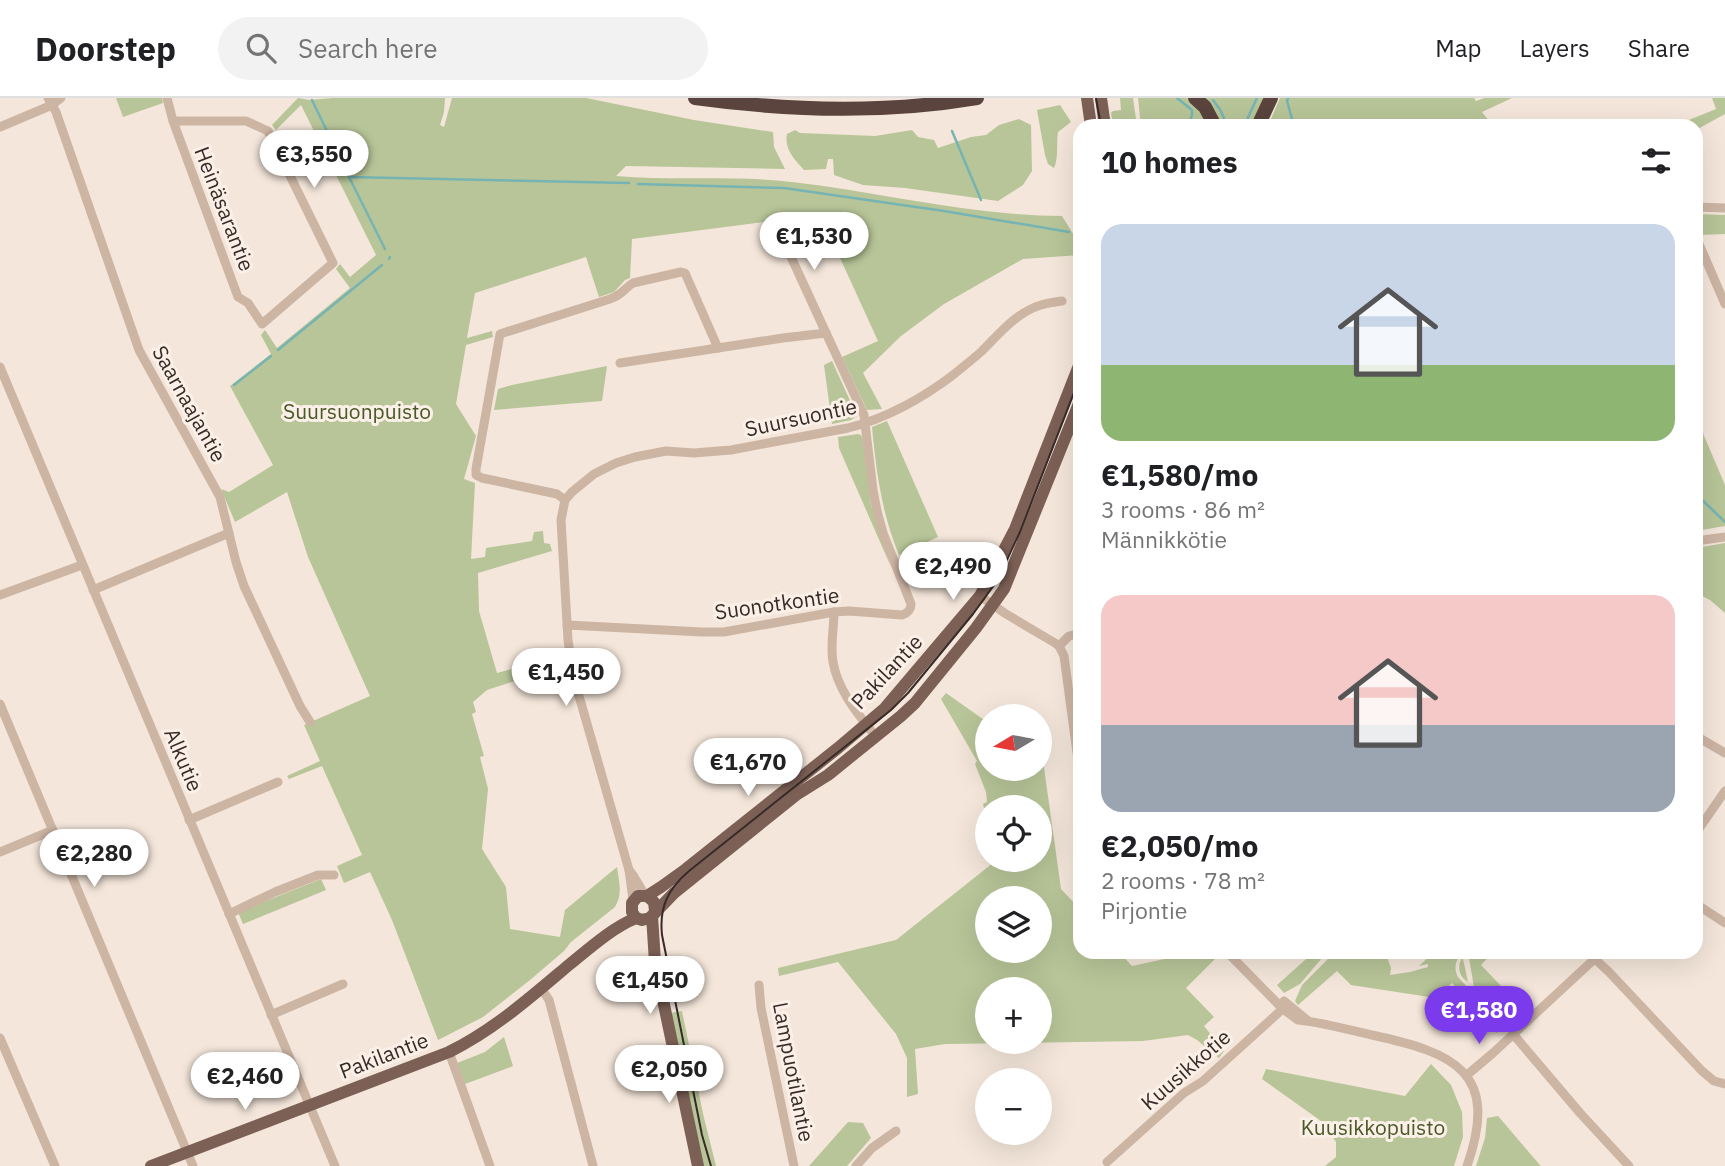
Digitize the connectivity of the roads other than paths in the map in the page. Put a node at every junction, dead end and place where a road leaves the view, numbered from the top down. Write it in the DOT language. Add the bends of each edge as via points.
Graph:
graph roads {
  1 [pos="61,98"];
  2 [pos="167,98"];
  3 [pos="695,98"];
  4 [pos="977,98"];
  5 [pos="1195,98"];
  6 [pos="1271,98"];
  7 [pos="1092,99"];
  8 [pos="50,102"];
  9 [pos="1091,119"];
  10 [pos="1102,119"];
  11 [pos="1211,119"];
  12 [pos="1261,119"];
  13 [pos="173,121"];
  14 [pos="0,127"];
  15 [pos="1703,207"];
  16 [pos="1725,208"];
  17 [pos="775,222"];
  18 [pos="1703,253"];
  19 [pos="1062,301"];
  20 [pos="1725,304"];
  21 [pos="826,333"];
  22 [pos="719,348"];
  23 [pos="620,363"];
  24 [pos="0,367"];
  25 [pos="1073,381"];
  26 [pos="865,423"];
  27 [pos="1073,433"];
  28 [pos="565,500"];
  29 [pos="229,533"];
  30 [pos="1725,537"];
  31 [pos="1703,540"];
  32 [pos="82,565"];
  33 [pos="93,590"];
  34 [pos="0,595"];
  35 [pos="980,596"];
  36 [pos="993,606"];
  37 [pos="834,612"];
  38 [pos="567,625"];
  39 [pos="1073,635"];
  40 [pos="1059,646"];
  41 [pos="0,704"];
  42 [pos="1073,713"];
  43 [pos="310,722"];
  44 [pos="866,724"];
  45 [pos="876,737"];
  46 [pos="1703,740"];
  47 [pos="1725,753"];
  48 [pos="278,782"];
  49 [pos="1725,791"];
  50 [pos="189,820"];
  51 [pos="1703,823"];
  52 [pos="53,830"];
  53 [pos="0,852"];
  54 [pos="334,875"];
  55 [pos="639,898"];
  56 [pos="1703,909"];
  57 [pos="229,914"];
  58 [pos="646,916"];
  59 [pos="1725,923"];
  60 [pos="604,936"];
  61 [pos="1237,959"];
  62 [pos="1596,959"];
  63 [pos="1602,959"];
  64 [pos="344,984"];
  65 [pos="760,985"];
  66 [pos="541,988"];
  67 [pos="1285,1006"];
  68 [pos="271,1015"];
  69 [pos="1513,1034"];
  70 [pos="0,1038"];
  71 [pos="449,1052"];
  72 [pos="1467,1075"];
  73 [pos="1725,1084"];
  74 [pos="309,1105"];
  75 [pos="896,1131"];
  76 [pos="187,1152"];
  77 [pos="1107,1163"];
  78 [pos="55,1166"];
  79 [pos="151,1166"];
  80 [pos="193,1166"];
  81 [pos="335,1166"];
  82 [pos="490,1166"];
  83 [pos="593,1166"];
  84 [pos="698,1166"];
  85 [pos="794,1166"];
  86 [pos="856,1166"];
  87 [pos="1466,1166"];
  88 [pos="1629,1166"];
  1 -- 8 [label="street"];
  2 -- 13 [label="street, Heinäsarantie"];
  3 -- 4 [label="highway" via="831,110"];
  5 -- 11 [label="highway"];
  6 -- 12 [label="highway"];
  7 -- 9 [label="main road"];
  7 -- 10 [label="main road"];
  8 -- 14 [label="street"];
  8 -- 29 [label="street, Saarnaajantie" via="139,350 220,497"];
  13 -- 13 [label="street, Heinäsarantie" via="238,297 262,324 333,263 268,131 246,121"];
  15 -- 16 [label="street"];
  17 -- 21 [label="street"];
  18 -- 20 [label="street"];
  19 -- 26 [label="street, Suursuontie" via="1028,310 939,385"];
  21 -- 22 [label="street"];
  21 -- 26 [label="street"];
  22 -- 23 [label="street"];
  22 -- 28 [label="street" via="681,272 633,283 620,296 500,334 476,475 557,494"];
  24 -- 32 [label="street, Alkutie"];
  25 -- 35 [label="main road, Pakilantie" via="1015,529"];
  26 -- 28 [label="street, Suursuontie" via="731,450 635,457 594,474"];
  26 -- 37 [label="street, Suonotkontie" via="874,500 911,608 902,615"];
  27 -- 36 [label="main road, Pakilantie"];
  28 -- 38 [label="street" via="561,520"];
  29 -- 33 [label="street"];
  29 -- 43 [label="street, Saarnaajantie" via="244,586"];
  30 -- 31 [label="street"];
  32 -- 33 [label="street, Alkutie"];
  32 -- 34 [label="street"];
  33 -- 50 [label="street, Alkutie"];
  35 -- 36 [label="street"];
  35 -- 44 [label="main road, Pakilantie" via="895,697"];
  36 -- 40 [label="street"];
  36 -- 45 [label="main road, Pakilantie" via="915,703"];
  37 -- 38 [label="street, Suonotkontie" via="724,632"];
  37 -- 44 [label="street" via="834,666 844,694"];
  38 -- 55 [label="street" via="577,694"];
  39 -- 40 [label="street"];
  40 -- 42 [label="street"];
  41 -- 52 [label="street"];
  44 -- 45 [label="street"];
  44 -- 55 [label="main road, Pakilantie" via="686,869"];
  45 -- 58 [label="main road, Pakilantie"];
  46 -- 47 [label="street"];
  48 -- 50 [label="street"];
  49 -- 51 [label="street"];
  50 -- 57 [label="street, Alkutie"];
  52 -- 53 [label="street"];
  52 -- 76 [label="street"];
  54 -- 57 [label="street" via="318,875"];
  55 -- 58 [label="main road" via="631,909"];
  55 -- 58 [label="main road" via="655,903"];
  55 -- 60 [label="main road, Pakilantie"];
  56 -- 59 [label="street"];
  57 -- 68 [label="street, Alkutie"];
  58 -- 60 [label="main road, Pakilantie"];
  58 -- 84 [label="main road"];
  60 -- 66 [label="main road, Pakilantie"];
  61 -- 67 [label="street"];
  62 -- 69 [label="street"];
  63 -- 73 [label="street" via="1702,1071"];
  64 -- 68 [label="street"];
  65 -- 85 [label="street, Lampuotilantie"];
  66 -- 71 [label="main road, Pakilantie" via="479,1036"];
  66 -- 83 [label="street" via="549,1000"];
  67 -- 72 [label="street" via="1307,1020 1421,1047"];
  67 -- 77 [label="street, Kuusikkotie"];
  68 -- 74 [label="street, Alkutie"];
  69 -- 72 [label="street"];
  69 -- 88 [label="street"];
  70 -- 78 [label="street"];
  71 -- 74 [label="main road, Pakilantie"];
  71 -- 82 [label="street"];
  72 -- 87 [label="street" via="1478,1115"];
  74 -- 76 [label="main road, Pakilantie"];
  74 -- 81 [label="street, Alkutie"];
  75 -- 86 [label="street"];
  76 -- 79 [label="main road, Pakilantie"];
  76 -- 80 [label="street"];
}
